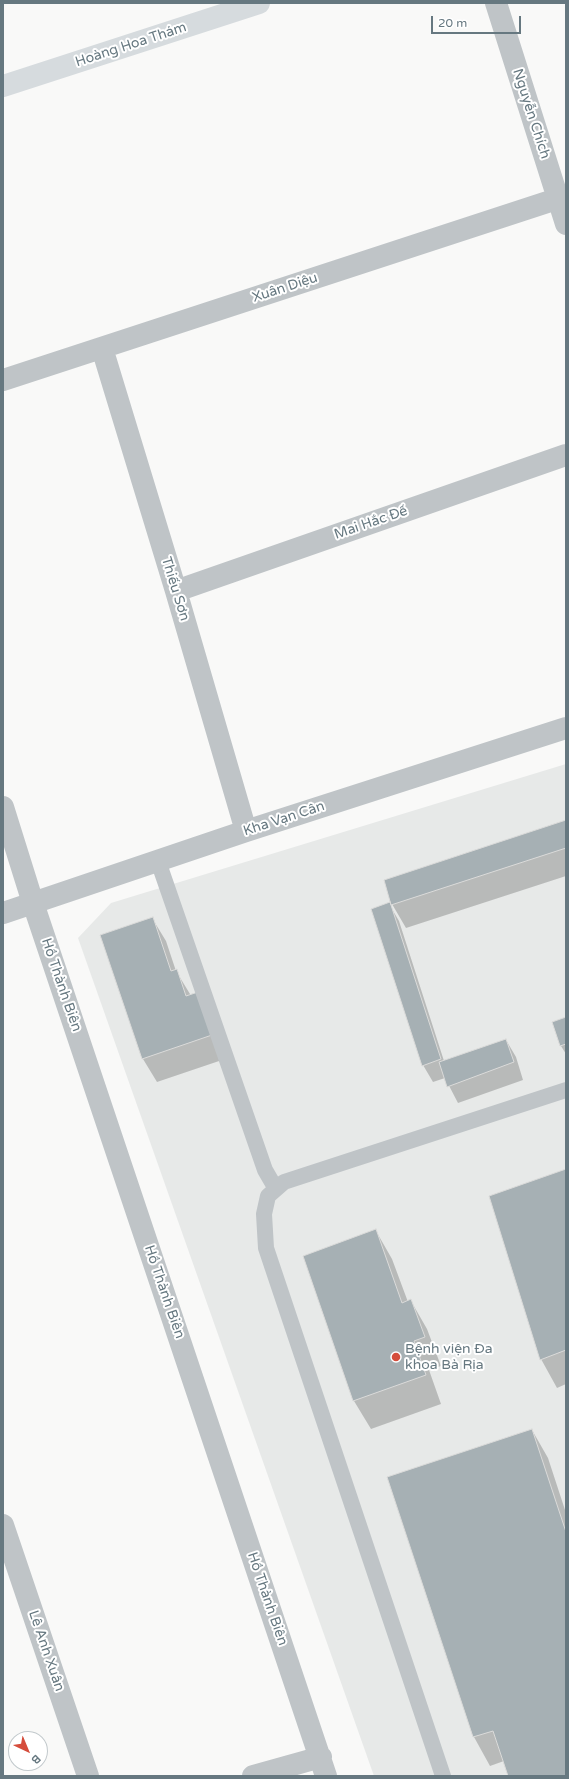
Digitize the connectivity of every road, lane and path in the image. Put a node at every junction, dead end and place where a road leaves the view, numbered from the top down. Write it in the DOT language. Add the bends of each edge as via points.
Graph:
graph roads {
  1 [pos="259,3"];
  2 [pos="496,3"];
  3 [pos="3,86"];
  4 [pos="562,197"];
  5 [pos="566,224"];
  6 [pos="102,348"];
  7 [pos="3,380"];
  8 [pos="566,455"];
  9 [pos="176,591"];
  10 [pos="566,728"];
  11 [pos="3,807"];
  12 [pos="246,830"];
  13 [pos="158,861"];
  14 [pos="33,903"];
  15 [pos="3,913"];
  16 [pos="566,1090"];
  17 [pos="276,1189"];
  18 [pos="3,1525"];
  19 [pos="323,1766"];
  20 [pos="88,1776"];
  21 [pos="253,1776"];
  22 [pos="443,1776"];
  1 -- 3 [label="street, Hoàng Hoa Thám"];
  2 -- 4 [label="street, Nguyễn Chích"];
  4 -- 5 [label="street, Nguyễn Chích"];
  4 -- 6 [label="street, Xuân Diệu"];
  6 -- 7 [label="street, Xuân Diệu"];
  6 -- 9 [label="street, Thiếu Sơn"];
  8 -- 9 [label="street, Mai Hắc Đế"];
  9 -- 12 [label="street, Thiếu Sơn"];
  10 -- 12 [label="street, Kha Vạn Cân"];
  11 -- 14 [label="street, Hồ Thành Biên"];
  12 -- 13 [label="street, Kha Vạn Cân"];
  13 -- 14 [label="street, Kha Vạn Cân"];
  13 -- 17 [label="lane" via="265,1170"];
  14 -- 15 [label="street, Kha Vạn Cân"];
  14 -- 19 [label="street, Hồ Thành Biên"];
  16 -- 17 [label="lane" via="284,1182"];
  17 -- 22 [label="lane" via="268,1196 264,1214 266,1248"];
  18 -- 20 [label="street, Lê Anh Xuân"];
  19 -- 21 [label="street"];
}
